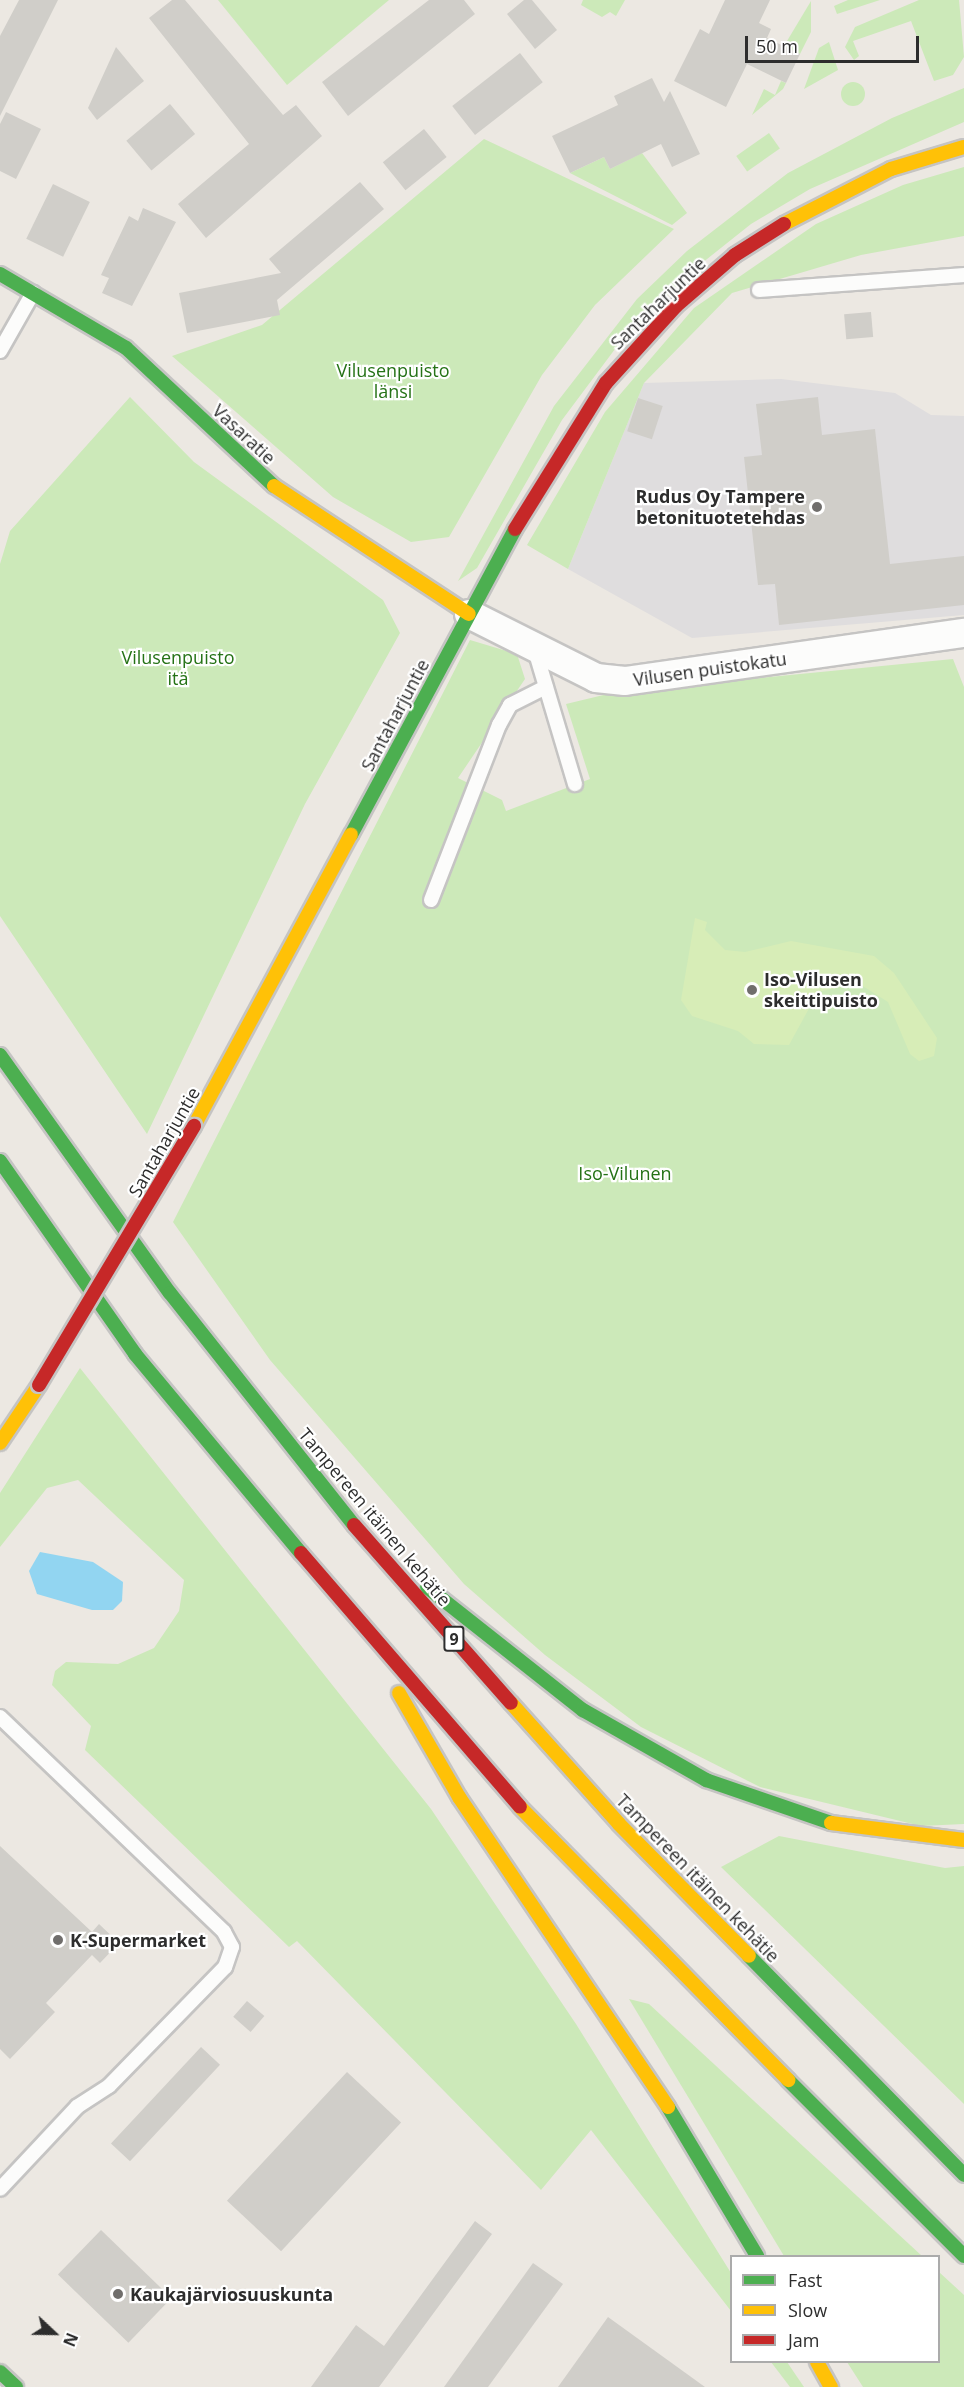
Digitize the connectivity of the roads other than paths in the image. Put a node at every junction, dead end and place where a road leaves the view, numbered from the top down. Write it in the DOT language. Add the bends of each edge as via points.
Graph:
graph roads {
  1 [pos="964,147"];
  2 [pos="0,274"];
  3 [pos="964,275"];
  4 [pos="759,291"];
  5 [pos="33,292"];
  6 [pos="0,351"];
  7 [pos="469,614"];
  8 [pos="964,633"];
  9 [pos="534,648"];
  10 [pos="546,687"];
  11 [pos="575,784"];
  12 [pos="431,900"];
  13 [pos="0,1055"];
  14 [pos="0,1161"];
  15 [pos="0,1443"];
  16 [pos="367,1541"];
  17 [pos="357,1621"];
  18 [pos="0,1717"];
  19 [pos="964,1840"];
  20 [pos="964,2175"];
  21 [pos="0,2189"];
  22 [pos="756,2255"];
  23 [pos="964,2256"];
  24 [pos="818,2363"];
  25 [pos="0,2372"];
  26 [pos="16,2387"];
  27 [pos="831,2387"];
  1 -- 7 [label="main road, Santaharjuntie" via="891,170 800,214 735,255 676,306 577,422"];
  2 -- 5 [label="main road, Vasaratie"];
  3 -- 4 [label="lane"];
  5 -- 6 [label="lane"];
  5 -- 7 [label="main road, Vasaratie" via="126,348 275,487"];
  7 -- 9 [label="street, Vilusen puistokatu"];
  7 -- 15 [label="main road, Santaharjuntie, bridge" via="194,1126"];
  8 -- 9 [label="street, Vilusen puistokatu" via="625,681 596,678"];
  9 -- 10 [label="lane"];
  10 -- 11 [label="lane"];
  10 -- 12 [label="lane" via="510,705 499,725"];
  13 -- 16 [label="main road, Tampereen itäinen kehätie / 9" via="170,1293"];
  14 -- 17 [label="main road" via="135,1354"];
  16 -- 19 [label="main road" via="584,1710 706,1780 816,1821"];
  16 -- 20 [label="main road, Tampereen itäinen kehätie / 9" via="619,1824"];
  17 -- 22 [label="main road" via="459,1797 673,2114"];
  17 -- 23 [label="main road" via="575,1868"];
  18 -- 21 [label="lane" via="224,1932 232,1947 225,1967 109,2086 77,2107"];
  24 -- 27 [label="main road"];
  25 -- 26 [label="main road"];
}
